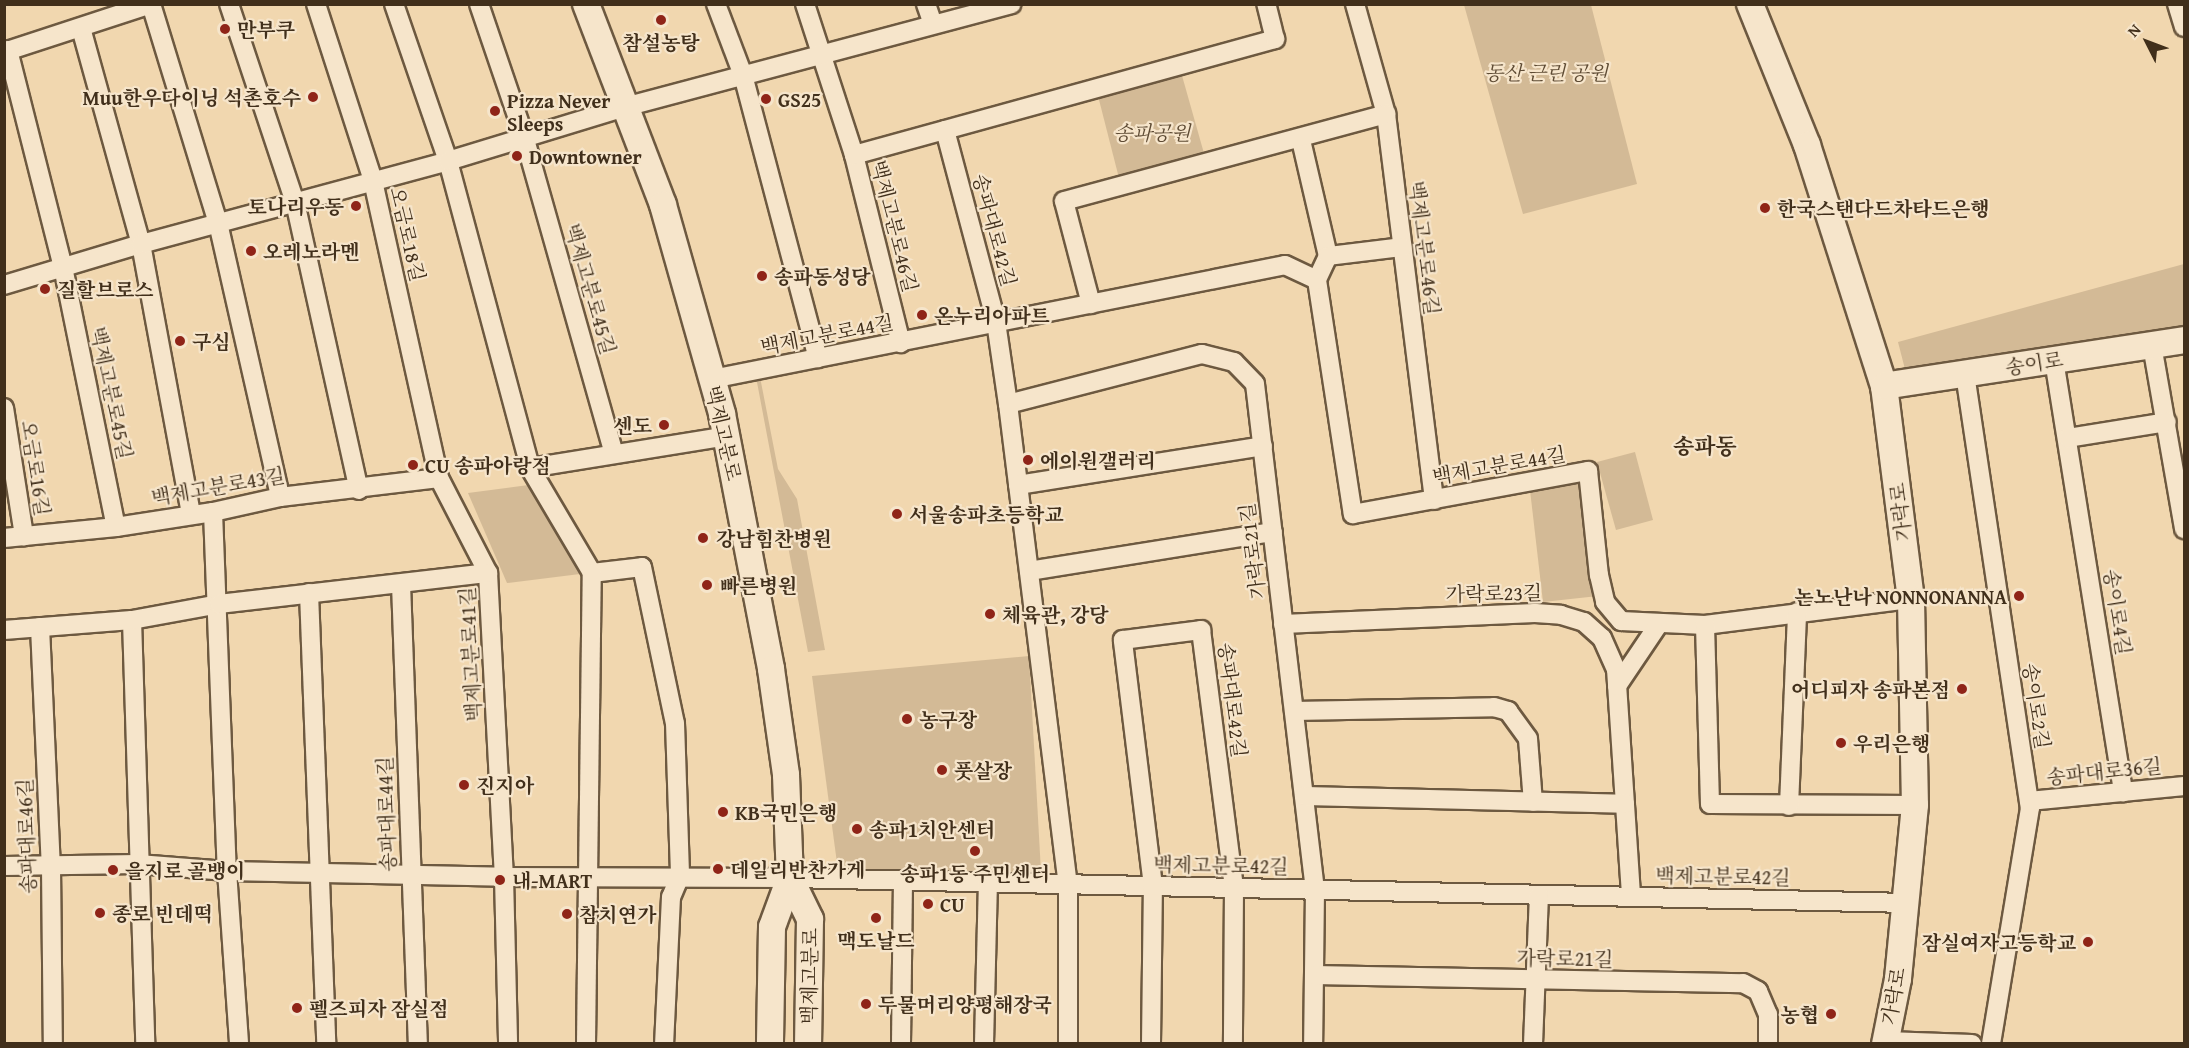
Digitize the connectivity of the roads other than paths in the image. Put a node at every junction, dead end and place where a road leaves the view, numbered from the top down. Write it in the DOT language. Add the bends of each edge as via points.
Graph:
graph roads {
  1 [pos="151,4"];
  2 [pos="229,4"];
  3 [pos="316,4"];
  4 [pos="394,4"];
  5 [pos="479,4"];
  6 [pos="586,4"];
  7 [pos="716,4"];
  8 [pos="805,4"];
  9 [pos="926,4"];
  10 [pos="1012,4"];
  11 [pos="1266,4"];
  12 [pos="1355,4"];
  13 [pos="1750,4"];
  14 [pos="2177,4"];
  15 [pos="933,24"];
  16 [pos="2184,27"];
  17 [pos="81,28"];
  18 [pos="6,51"];
  19 [pos="823,54"];
  20 [pos="743,75"];
  21 [pos="625,107"];
  22 [pos="1386,114"];
  23 [pos="945,130"];
  24 [pos="525,136"];
  25 [pos="1301,140"];
  26 [pos="854,155"];
  27 [pos="448,161"];
  28 [pos="373,181"];
  29 [pos="295,202"];
  30 [pos="218,223"];
  31 [pos="141,244"];
  32 [pos="1402,247"];
  33 [pos="1328,256"];
  34 [pos="63,267"];
  35 [pos="1317,280"];
  36 [pos="4,285"];
  37 [pos="1091,304"];
  38 [pos="996,322"];
  39 [pos="2184,340"];
  40 [pos="901,343"];
  41 [pos="2152,345"];
  42 [pos="818,358"];
  43 [pos="2054,360"];
  44 [pos="1965,374"];
  45 [pos="712,379"];
  46 [pos="1884,386"];
  47 [pos="1008,404"];
  48 [pos="4,408"];
  49 [pos="2167,422"];
  50 [pos="727,436"];
  51 [pos="2068,438"];
  52 [pos="1263,446"];
  53 [pos="614,454"];
  54 [pos="530,468"];
  55 [pos="439,478"];
  56 [pos="1018,485"];
  57 [pos="359,490"];
  58 [pos="280,497"];
  59 [pos="1434,500"];
  60 [pos="213,512"];
  61 [pos="190,513"];
  62 [pos="116,527"];
  63 [pos="2184,529"];
  64 [pos="1273,532"];
  65 [pos="24,536"];
  66 [pos="4,538"];
  67 [pos="1029,571"];
  68 [pos="488,573"];
  69 [pos="592,573"];
  70 [pos="401,584"];
  71 [pos="309,593"];
  72 [pos="1911,599"];
  73 [pos="219,604"];
  74 [pos="1797,612"];
  75 [pos="132,620"];
  76 [pos="1283,624"];
  77 [pos="1658,625"];
  78 [pos="1705,625"];
  79 [pos="40,627"];
  80 [pos="4,630"];
  81 [pos="1617,686"];
  82 [pos="1294,711"];
  83 [pos="2184,786"];
  84 [pos="2123,792"];
  85 [pos="1304,796"];
  86 [pos="2029,801"];
  87 [pos="1533,802"];
  88 [pos="1625,804"];
  89 [pos="1916,805"];
  90 [pos="1789,806"];
  91 [pos="138,864"];
  92 [pos="4,866"];
  93 [pos="51,867"];
  94 [pos="227,871"];
  95 [pos="411,872"];
  96 [pos="319,873"];
  97 [pos="591,876"];
  98 [pos="680,876"];
  99 [pos="504,877"];
  100 [pos="790,878"];
  101 [pos="903,882"];
  102 [pos="988,883"];
  103 [pos="1068,884"];
  104 [pos="1153,886"];
  105 [pos="1234,888"];
  106 [pos="1315,890"];
  107 [pos="1539,895"];
  108 [pos="1631,897"];
  109 [pos="1906,903"];
  110 [pos="1314,975"];
  111 [pos="1536,980"];
  112 [pos="1885,1042"];
  113 [pos="53,1044"];
  114 [pos="145,1044"];
  115 [pos="239,1044"];
  116 [pos="326,1044"];
  117 [pos="418,1044"];
  118 [pos="508,1044"];
  119 [pos="586,1044"];
  120 [pos="664,1044"];
  121 [pos="770,1044"];
  122 [pos="808,1044"];
  123 [pos="901,1044"];
  124 [pos="984,1044"];
  125 [pos="1068,1044"];
  126 [pos="1150,1044"];
  127 [pos="1233,1044"];
  128 [pos="1313,1044"];
  129 [pos="1533,1044"];
  130 [pos="1768,1044"];
  131 [pos="1972,1044"];
  132 [pos="1991,1044"];
  1 -- 17 [label="street"];
  1 -- 30 [label="street"];
  2 -- 29 [label="street"];
  3 -- 28 [label="street, 오금로18길"];
  4 -- 27 [label="street"];
  5 -- 24 [label="street, 백제고분로45길"];
  6 -- 21 [label="street, 백제고분로"];
  7 -- 20 [label="street"];
  8 -- 19 [label="street, 백제고분로46길"];
  9 -- 15 [label="street"];
  10 -- 15 [label="street"];
  11 -- 23 [label="street, 백제고분로46길" via="1275,39"];
  12 -- 22 [label="street, 백제고분로46길"];
  13 -- 46 [label="street, 가락로" via="1807,145"];
  14 -- 16 [label="street"];
  15 -- 19 [label="street"];
  17 -- 18 [label="street"];
  17 -- 31 [label="street"];
  18 -- 34 [label="street, 백제고분로45길"];
  19 -- 20 [label="street"];
  19 -- 26 [label="street, 백제고분로46길"];
  20 -- 21 [label="street"];
  20 -- 42 [label="street"];
  21 -- 24 [label="street"];
  21 -- 45 [label="street, 백제고분로" via="663,205"];
  22 -- 25 [label="street"];
  22 -- 32 [label="street, 백제고분로46길"];
  23 -- 26 [label="street, 백제고분로46길"];
  23 -- 38 [label="street, 송파대로42길"];
  24 -- 27 [label="street"];
  24 -- 53 [label="street, 백제고분로45길"];
  25 -- 33 [label="street"];
  25 -- 37 [label="street" via="1064,201"];
  26 -- 40 [label="street, 백제고분로46길"];
  27 -- 28 [label="street"];
  27 -- 54 [label="street"];
  28 -- 29 [label="street"];
  28 -- 55 [label="street, 오금로18길"];
  29 -- 30 [label="street"];
  29 -- 57 [label="street"];
  30 -- 31 [label="street"];
  30 -- 58 [label="street"];
  31 -- 34 [label="street"];
  31 -- 61 [label="street"];
  32 -- 33 [label="street"];
  32 -- 59 [label="street, 백제고분로46길"];
  33 -- 35 [label="street"];
  34 -- 36 [label="street"];
  34 -- 62 [label="street, 백제고분로45길"];
  35 -- 37 [label="street, 백제고분로44길" via="1285,265"];
  35 -- 59 [label="street, 백제고분로44길" via="1353,514"];
  37 -- 38 [label="street, 백제고분로44길"];
  38 -- 40 [label="street, 백제고분로44길"];
  38 -- 47 [label="street, 송파대로42길"];
  39 -- 41 [label="street, 송이로"];
  40 -- 42 [label="street, 백제고분로44길"];
  41 -- 43 [label="street, 송이로"];
  41 -- 49 [label="street"];
  42 -- 45 [label="street, 백제고분로44길"];
  43 -- 44 [label="street, 송이로"];
  43 -- 51 [label="street, 송이로4길"];
  44 -- 46 [label="street, 송이로"];
  44 -- 86 [label="street, 송이로2길"];
  45 -- 50 [label="street, 백제고분로"];
  46 -- 72 [label="street, 가락로"];
  47 -- 52 [label="street, 가락로21길" via="1202,354 1234,362 1255,384"];
  47 -- 56 [label="street, 송파대로42길"];
  48 -- 65 [label="street, 오금로16길"];
  49 -- 51 [label="street"];
  49 -- 63 [label="street"];
  50 -- 53 [label="street"];
  50 -- 100 [label="street, 백제고분로" via="771,669 786,775"];
  51 -- 84 [label="street, 송이로4길"];
  52 -- 56 [label="street"];
  52 -- 64 [label="street, 가락로21길"];
  53 -- 54 [label="street"];
  54 -- 69 [label="street"];
  55 -- 57 [label="street, 백제고분로43길"];
  55 -- 68 [label="street, 오금로18길"];
  56 -- 67 [label="street, 송파대로42길"];
  57 -- 58 [label="street, 백제고분로43길"];
  58 -- 60 [label="street, 백제고분로43길"];
  59 -- 77 [label="street, 백제고분로44길" via="1588,471 1605,602 1621,621"];
  60 -- 61 [label="street, 백제고분로43길"];
  60 -- 73 [label="street"];
  61 -- 62 [label="street, 백제고분로43길"];
  62 -- 65 [label="street, 백제고분로43길"];
  64 -- 67 [label="street"];
  64 -- 76 [label="street, 가락로21길"];
  65 -- 66 [label="street, 백제고분로43길"];
  67 -- 103 [label="street, 송파대로42길"];
  68 -- 70 [label="street, 백제고분로41길"];
  68 -- 99 [label="street, 백제고분로41길"];
  69 -- 97 [label="street"];
  69 -- 98 [label="street" via="642,567 675,723"];
  70 -- 71 [label="street, 백제고분로41길"];
  70 -- 95 [label="street, 송파대로44길"];
  71 -- 73 [label="street, 백제고분로41길"];
  71 -- 96 [label="street"];
  72 -- 74 [label="street, 백제고분로44길"];
  72 -- 89 [label="street, 가락로"];
  73 -- 75 [label="street, 백제고분로41길"];
  73 -- 94 [label="street"];
  74 -- 78 [label="street, 백제고분로44길"];
  74 -- 90 [label="street"];
  75 -- 79 [label="street, 백제고분로41길"];
  75 -- 91 [label="street"];
  76 -- 81 [label="street, 가락로23길" via="1561,615 1584,622 1602,638 1616,669"];
  76 -- 82 [label="street, 가락로21길"];
  77 -- 78 [label="street, 백제고분로44길"];
  77 -- 81 [label="street"];
  78 -- 90 [label="street" via="1710,804"];
  79 -- 80 [label="street, 백제고분로41길"];
  79 -- 93 [label="street, 송파대로46길"];
  81 -- 88 [label="street, 가락로23길"];
  82 -- 85 [label="street, 가락로21길"];
  82 -- 87 [label="street" via="1494,707 1508,711 1528,739"];
  83 -- 84 [label="street, 송파대로36길"];
  84 -- 86 [label="street, 송파대로36길"];
  85 -- 87 [label="street"];
  85 -- 106 [label="street, 가락로21길"];
  86 -- 132 [label="street, 송이로2길"];
  87 -- 88 [label="street"];
  88 -- 108 [label="street, 가락로23길"];
  89 -- 90 [label="street"];
  89 -- 109 [label="street, 가락로"];
  91 -- 93 [label="street"];
  91 -- 94 [label="street"];
  91 -- 114 [label="street"];
  92 -- 93 [label="street"];
  93 -- 113 [label="street, 송파대로46길"];
  94 -- 96 [label="street"];
  94 -- 115 [label="street"];
  95 -- 96 [label="street"];
  95 -- 99 [label="street"];
  95 -- 117 [label="street, 송파대로44길"];
  96 -- 116 [label="street"];
  97 -- 98 [label="street"];
  97 -- 99 [label="street"];
  97 -- 119 [label="street"];
  98 -- 100 [label="street"];
  98 -- 120 [label="street" via="671,897"];
  99 -- 118 [label="street, 백제고분로41길"];
  100 -- 101 [label="street, 백제고분로42길"];
  100 -- 121 [label="street, 백제고분로" via="772,927"];
  100 -- 122 [label="street, 백제고분로" via="810,919"];
  101 -- 102 [label="street, 백제고분로42길"];
  101 -- 123 [label="street"];
  102 -- 103 [label="street, 백제고분로42길"];
  102 -- 124 [label="street"];
  103 -- 104 [label="street, 백제고분로42길"];
  103 -- 125 [label="street, 송파대로42길"];
  104 -- 105 [label="street, 백제고분로42길"];
  104 -- 105 [label="street, 송파대로42길" via="1123,640 1201,630"];
  104 -- 126 [label="street, 송파대로42길"];
  105 -- 106 [label="street, 백제고분로42길"];
  105 -- 127 [label="street, 송파대로42길"];
  106 -- 107 [label="street, 백제고분로42길"];
  106 -- 110 [label="street, 가락로21길"];
  107 -- 108 [label="street, 백제고분로42길"];
  107 -- 111 [label="street"];
  108 -- 109 [label="street, 백제고분로42길"];
  109 -- 112 [label="street, 가락로" via="1898,979"];
  110 -- 111 [label="street, 가락로21길"];
  110 -- 128 [label="street, 가락로21길"];
  111 -- 129 [label="street"];
  111 -- 130 [label="street, 가락로21길" via="1743,983 1758,991 1768,1014"];
  112 -- 131 [label="street, 가락로"];
}
